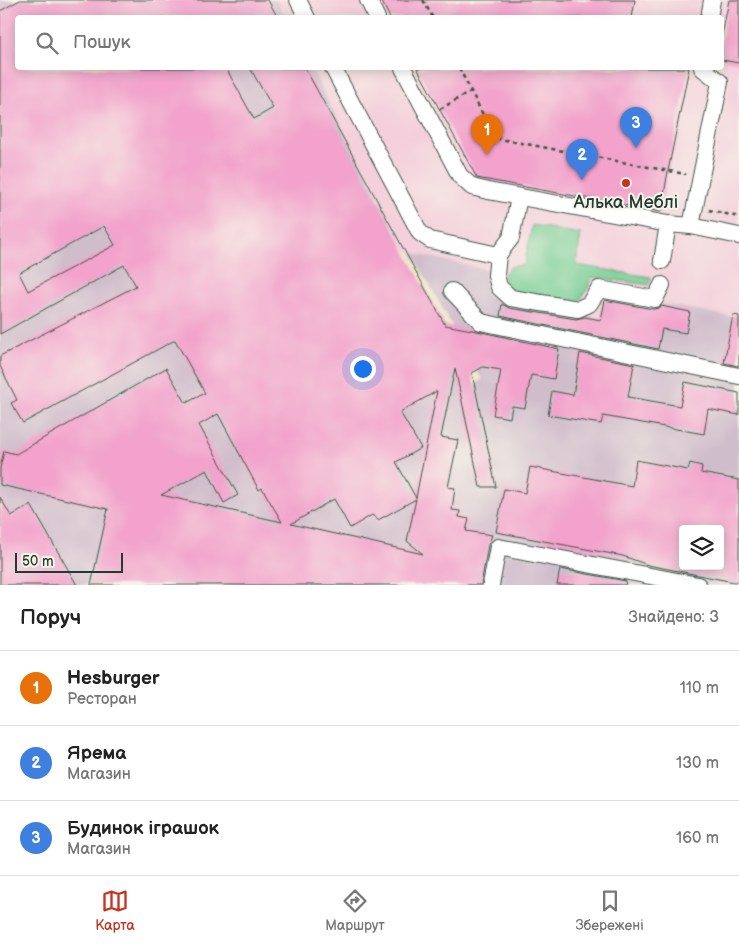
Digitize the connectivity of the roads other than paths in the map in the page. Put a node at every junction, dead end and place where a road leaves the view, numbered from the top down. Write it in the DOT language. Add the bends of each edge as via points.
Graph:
graph roads {
  1 [pos="298,0"];
  2 [pos="368,0"];
  3 [pos="712,0"];
  4 [pos="306,15"];
  5 [pos="376,15"];
  6 [pos="710,15"];
  7 [pos="334,70"];
  8 [pos="404,70"];
  9 [pos="705,70"];
  10 [pos="519,197"];
  11 [pos="668,224"];
  12 [pos="691,226"];
  13 [pos="739,236"];
  14 [pos="498,255"];
  15 [pos="662,261"];
  16 [pos="662,285"];
  17 [pos="452,291"];
  18 [pos="739,376"];
  19 [pos="491,585"];
  20 [pos="698,585"];
  1 -- 4 [label="lane"];
  2 -- 5 [label="lane"];
  3 -- 6 [label="lane"];
  7 -- 14 [label="lane" via="420,232 430,240"];
  8 -- 10 [label="lane" via="460,176 472,187"];
  9 -- 12 [label="lane" via="720,82"];
  10 -- 11 [label="lane"];
  10 -- 14 [label="lane" via="511,238"];
  11 -- 12 [label="lane"];
  11 -- 15 [label="lane"];
  12 -- 13 [label="lane"];
  14 -- 16 [label="lane" via="498,287 511,298 578,309 589,304 599,289 655,299"];
  17 -- 18 [label="lane" via="481,322"];
  19 -- 20 [label="lane" via="498,547"];
}
